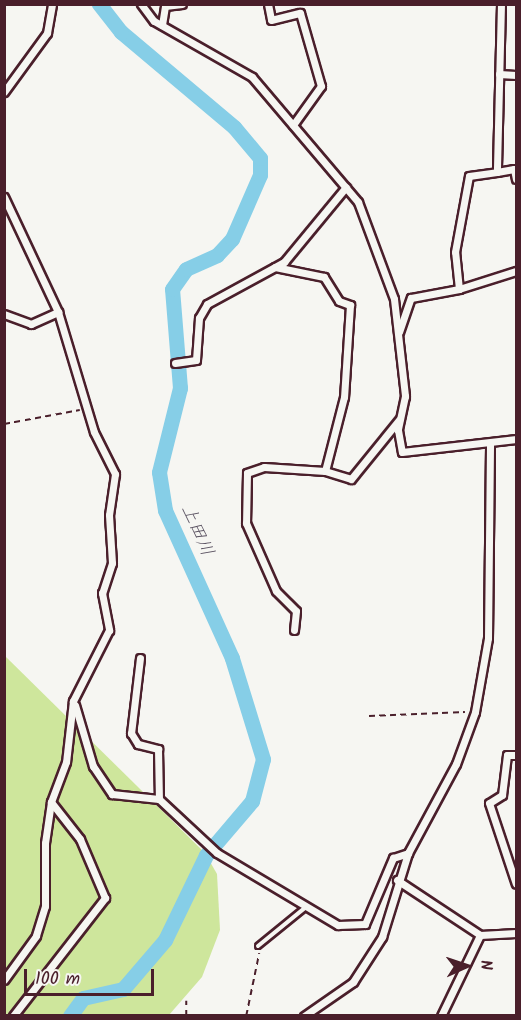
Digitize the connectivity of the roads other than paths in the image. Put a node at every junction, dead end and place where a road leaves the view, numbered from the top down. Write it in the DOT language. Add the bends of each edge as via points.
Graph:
graph roads {
  1 [pos="52,4"];
  2 [pos="141,4"];
  3 [pos="182,4"];
  4 [pos="268,4"];
  5 [pos="501,4"];
  6 [pos="162,25"];
  7 [pos="499,74"];
  8 [pos="516,75"];
  9 [pos="4,92"];
  10 [pos="293,125"];
  11 [pos="497,172"];
  12 [pos="516,179"];
  13 [pos="345,187"];
  14 [pos="4,197"];
  15 [pos="275,267"];
  16 [pos="516,271"];
  17 [pos="459,290"];
  18 [pos="58,312"];
  19 [pos="4,314"];
  20 [pos="398,333"];
  21 [pos="175,363"];
  22 [pos="401,418"];
  23 [pos="516,439"];
  24 [pos="490,443"];
  25 [pos="325,471"];
  26 [pos="294,630"];
  27 [pos="140,657"];
  28 [pos="73,701"];
  29 [pos="516,755"];
  30 [pos="159,799"];
  31 [pos="51,802"];
  32 [pos="408,853"];
  33 [pos="397,880"];
  34 [pos="516,885"];
  35 [pos="309,904"];
  36 [pos="516,933"];
  37 [pos="480,935"];
  38 [pos="258,946"];
  39 [pos="4,980"];
  40 [pos="304,1015"];
  41 [pos="13,1016"];
  42 [pos="441,1016"];
  1 -- 9 [label="street" via="47,33"];
  2 -- 6 [label="street"];
  3 -- 6 [label="street" via="165,6"];
  4 -- 10 [label="street" via="272,20 300,13 321,86"];
  5 -- 7 [label="street"];
  6 -- 10 [label="street" via="252,77"];
  7 -- 8 [label="street"];
  7 -- 11 [label="street"];
  10 -- 13 [label="street"];
  11 -- 12 [label="street" via="514,169"];
  11 -- 17 [label="street" via="469,176 454,252"];
  13 -- 15 [label="street"];
  13 -- 20 [label="street" via="373,230"];
  14 -- 18 [label="street"];
  15 -- 21 [label="street" via="207,304 199,318 196,360"];
  15 -- 25 [label="street" via="324,277 339,301 350,305 344,397"];
  16 -- 17 [label="street"];
  17 -- 20 [label="street" via="411,298"];
  18 -- 19 [label="street" via="31,324"];
  18 -- 28 [label="street" via="87,409 115,474 109,515 111,563 102,593 109,630"];
  20 -- 22 [label="street" via="405,396"];
  22 -- 24 [label="street" via="402,452"];
  22 -- 25 [label="street" via="351,479"];
  23 -- 24 [label="street"];
  24 -- 32 [label="street" via="488,638 475,712 446,784"];
  25 -- 26 [label="street" via="264,467 247,473 246,523 276,591 296,611"];
  27 -- 30 [label="street" via="131,733 138,744 158,749"];
  28 -- 30 [label="street" via="93,766 112,794"];
  28 -- 31 [label="street" via="66,762"];
  29 -- 34 [label="street" via="507,755 502,795 489,803"];
  30 -- 35 [label="street" via="217,853"];
  31 -- 39 [label="street" via="45,906 36,936"];
  31 -- 41 [label="street" via="99,873 105,898"];
  32 -- 33 [label="street"];
  32 -- 35 [label="street" via="393,858 365,924 338,925"];
  33 -- 37 [label="street"];
  33 -- 40 [label="street" via="382,937 368,961 346,988"];
  35 -- 38 [label="lane"];
  36 -- 37 [label="street"];
  37 -- 42 [label="street"];
}
